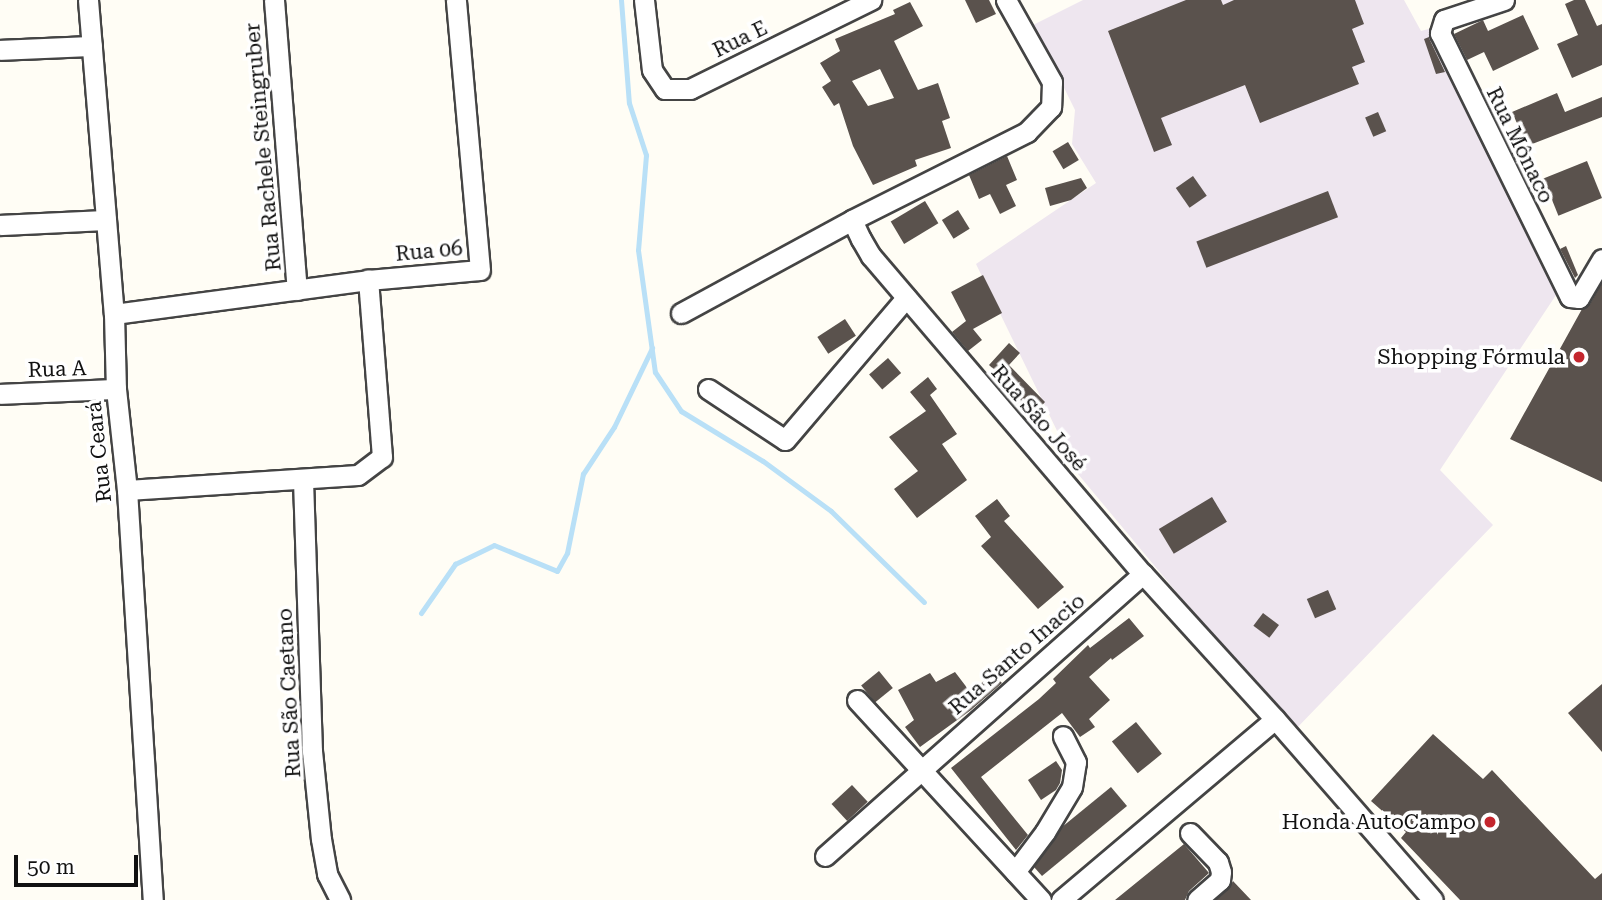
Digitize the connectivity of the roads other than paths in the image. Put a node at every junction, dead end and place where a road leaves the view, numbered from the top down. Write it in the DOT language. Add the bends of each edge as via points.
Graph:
graph roads {
  1 [pos="88,0"];
  2 [pos="274,0"];
  3 [pos="456,0"];
  4 [pos="644,0"];
  5 [pos="871,0"];
  6 [pos="1006,0"];
  7 [pos="1504,0"];
  8 [pos="92,46"];
  9 [pos="0,50"];
  10 [pos="106,220"];
  11 [pos="852,220"];
  12 [pos="0,225"];
  13 [pos="1602,258"];
  14 [pos="368,280"];
  15 [pos="297,290"];
  16 [pos="906,298"];
  17 [pos="681,313"];
  18 [pos="114,314"];
  19 [pos="116,389"];
  20 [pos="708,389"];
  21 [pos="0,394"];
  22 [pos="303,480"];
  23 [pos="127,490"];
  24 [pos="1143,574"];
  25 [pos="857,700"];
  26 [pos="1275,719"];
  27 [pos="1063,736"];
  28 [pos="922,768"];
  29 [pos="1189,833"];
  30 [pos="825,856"];
  31 [pos="1015,872"];
  32 [pos="1070,897"];
  33 [pos="153,900"];
  34 [pos="340,900"];
  35 [pos="1041,900"];
  36 [pos="1198,900"];
  37 [pos="1433,900"];
  1 -- 8 [label="street, Rua Ceará"];
  2 -- 15 [label="street, Rua Rachele Steingruber"];
  3 -- 14 [label="street, Rua 06" via="480,270"];
  4 -- 5 [label="street, Rua E" via="652,70 664,89 690,89"];
  6 -- 11 [label="street" via="1052,82 1051,107 1027,132"];
  7 -- 13 [label="street, Rua Mônaco" via="1444,20 1440,33 1570,297 1579,298"];
  8 -- 9 [label="street"];
  8 -- 10 [label="street, Rua Ceará"];
  10 -- 12 [label="street"];
  10 -- 18 [label="street, Rua Ceará"];
  11 -- 16 [label="street, Rua São José" via="871,256"];
  11 -- 17 [label="street"];
  14 -- 15 [label="street, Rua 06"];
  14 -- 22 [label="street" via="382,457 358,475"];
  15 -- 18 [label="street, Rua 06"];
  16 -- 20 [label="street" via="785,440"];
  16 -- 24 [label="street, Rua São José"];
  18 -- 19 [label="street, Rua Ceará"];
  19 -- 21 [label="street, Rua A"];
  19 -- 23 [label="street, Rua Ceará"];
  22 -- 23 [label="street"];
  22 -- 34 [label="street, Rua São Caetano" via="312,751 327,874"];
  23 -- 33 [label="street, Rua Ceará"];
  24 -- 26 [label="street, Rua São José"];
  24 -- 28 [label="street, Rua Santo Inacio"];
  25 -- 28 [label="street"];
  26 -- 32 [label="street"];
  26 -- 37 [label="street, Rua São José"];
  27 -- 31 [label="street" via="1076,762 1072,787"];
  28 -- 30 [label="street, Rua Santo Inacio"];
  28 -- 31 [label="street"];
  29 -- 36 [label="street" via="1218,862 1221,872 1220,880"];
  31 -- 35 [label="street"];
}
